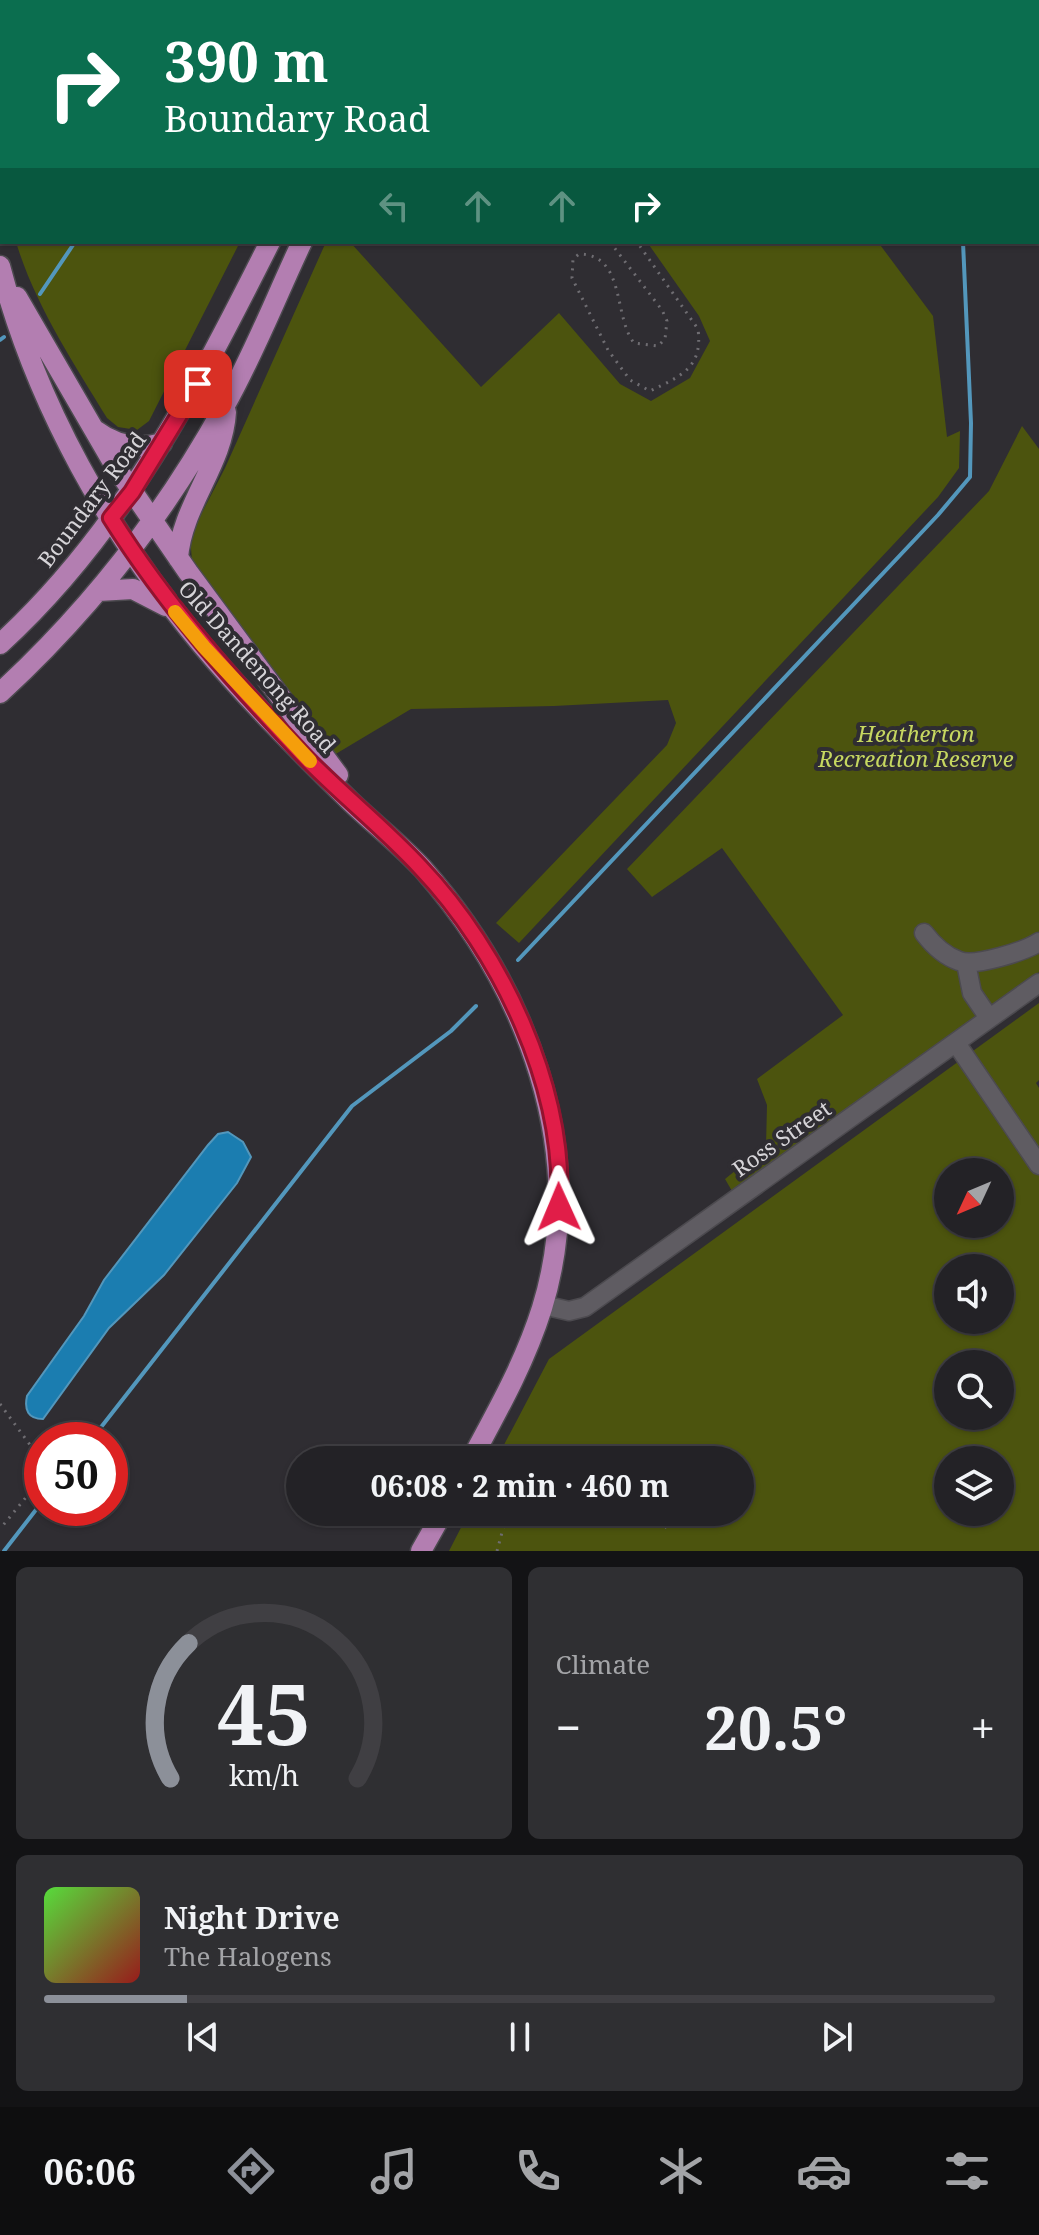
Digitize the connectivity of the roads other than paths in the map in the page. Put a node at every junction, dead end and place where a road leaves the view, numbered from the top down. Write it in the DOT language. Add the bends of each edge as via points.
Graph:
graph roads {
  1 [pos="269,244"];
  2 [pos="301,244"];
  3 [pos="226,404"];
  4 [pos="89,424"];
  5 [pos="162,443"];
  6 [pos="132,492"];
  7 [pos="111,518"];
  8 [pos="152,522"];
  9 [pos="131,550"];
  10 [pos="178,558"];
  11 [pos="98,591"];
  12 [pos="176,612"];
  13 [pos="0,644"];
  14 [pos="0,693"];
  15 [pos="376,827"];
  16 [pos="924,933"];
  17 [pos="1039,942"];
  18 [pos="966,963"];
  19 [pos="1039,983"];
  20 [pos="989,1018"];
  21 [pos="956,1043"];
  22 [pos="1039,1165"];
  23 [pos="543,1305"];
  24 [pos="478,1446"];
  25 [pos="435,1526"];
  26 [pos="421,1551"];
  1 -- 5 [label="main road, Boundary Road"];
  2 -- 3 [label="main road"];
  3 -- 8 [label="main road"];
  3 -- 10 [label="main road" via="220,447 183,528"];
  4 -- 5 [label="main road" via="124,444"];
  4 -- 6 [label="main road, Old Dandenong Road"];
  4 -- 7 [label="main road, Old Dandenong Road" via="0,266 40,384"];
  5 -- 6 [label="main road, Boundary Road"];
  6 -- 7 [label="main road, Boundary Road"];
  6 -- 8 [label="main road, Old Dandenong Road"];
  7 -- 9 [label="main road, Old Dandenong Road"];
  7 -- 13 [label="main road, Boundary Road"];
  8 -- 9 [label="main road"];
  8 -- 10 [label="main road, Old Dandenong Road"];
  9 -- 11 [label="main road"];
  9 -- 12 [label="main road, Old Dandenong Road"];
  10 -- 15 [label="main road, Old Dandenong Road"];
  11 -- 12 [label="main road" via="133,589"];
  11 -- 14 [label="main road"];
  12 -- 15 [label="main road, Old Dandenong Road"];
  15 -- 23 [label="main road, Old Dandenong Road" via="420,866 455,908 508,994 545,1089 560,1186 558,1229"];
  16 -- 18 [label="street" via="942,951"];
  17 -- 18 [label="street"];
  18 -- 20 [label="street" via="972,993"];
  19 -- 20 [label="street, Ross Street"];
  20 -- 21 [label="street, Ross Street"];
  21 -- 22 [label="street"];
  21 -- 23 [label="street, Ross Street" via="585,1307 569,1311"];
  23 -- 24 [label="main road, Old Dandenong Road" via="513,1381"];
  25 -- 26 [label="main road"];
}
